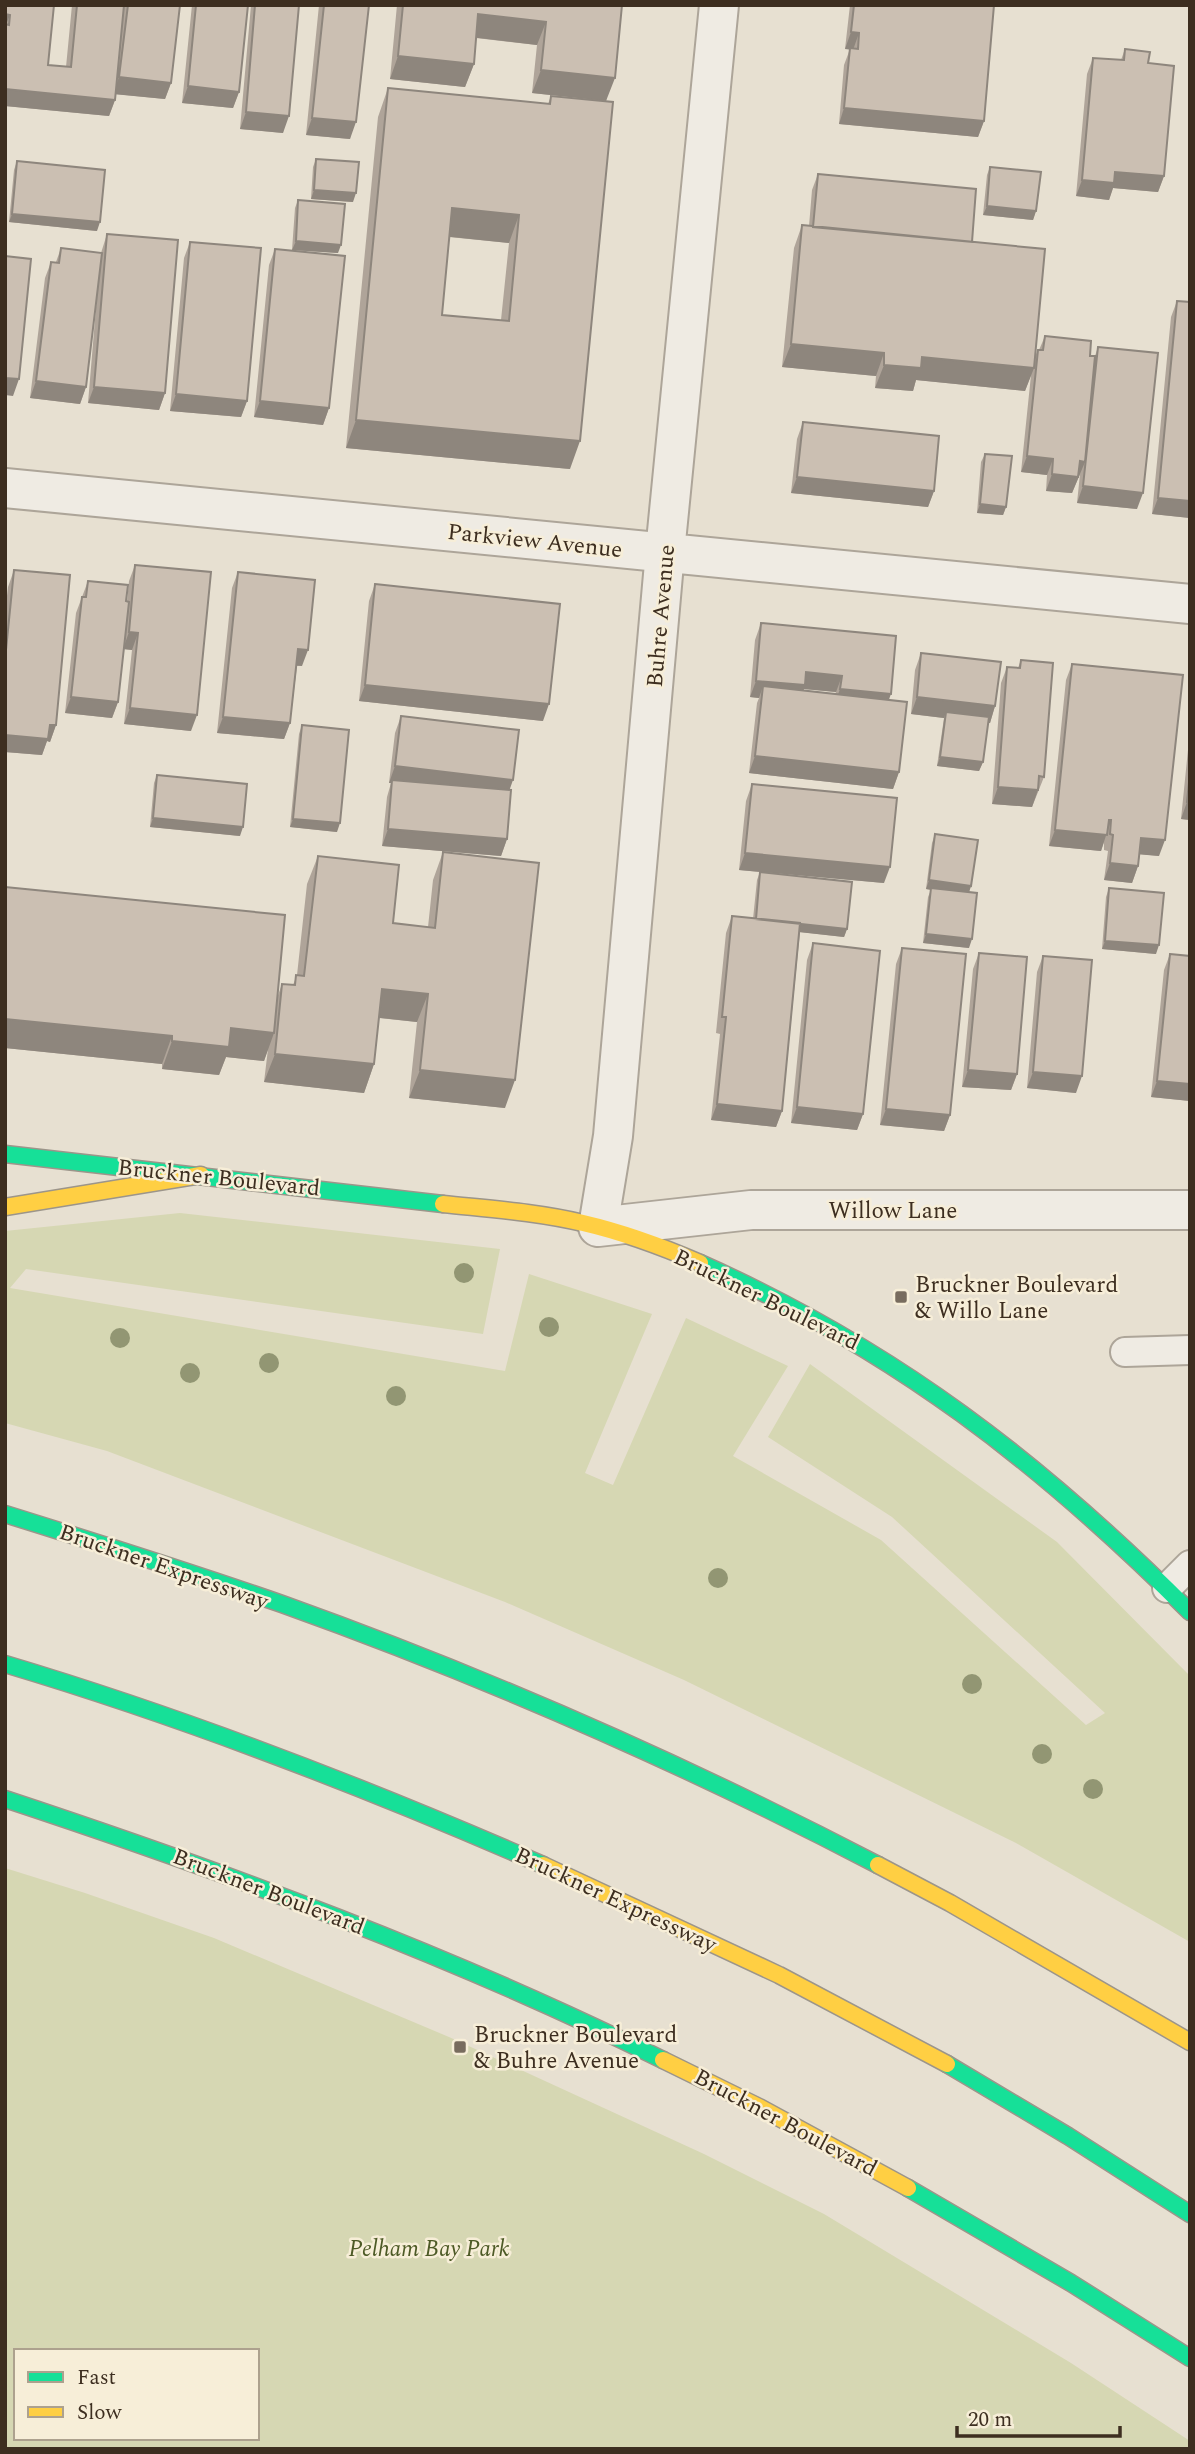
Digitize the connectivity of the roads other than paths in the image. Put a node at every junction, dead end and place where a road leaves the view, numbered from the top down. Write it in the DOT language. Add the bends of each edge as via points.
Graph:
graph roads {
  1 [pos="719,5"];
  2 [pos="5,488"];
  3 [pos="665,552"];
  4 [pos="1190,604"];
  5 [pos="5,1154"];
  6 [pos="201,1175"];
  7 [pos="5,1207"];
  8 [pos="1190,1210"];
  9 [pos="598,1227"];
  10 [pos="1190,1350"];
  11 [pos="1125,1352"];
  12 [pos="5,1514"];
  13 [pos="1190,1565"];
  14 [pos="1167,1588"];
  15 [pos="1190,1612"];
  16 [pos="5,1664"];
  17 [pos="5,1799"];
  18 [pos="1190,2042"];
  19 [pos="1190,2214"];
  20 [pos="1190,2358"];
  1 -- 3 [label="street, Buhre Avenue"];
  2 -- 3 [label="street, Parkview Avenue"];
  3 -- 4 [label="street, Parkview Avenue"];
  3 -- 9 [label="street, Buhre Avenue" via="613,1136"];
  5 -- 6 [label="main road, Bruckner Boulevard"];
  6 -- 7 [label="main road"];
  6 -- 9 [label="main road, Bruckner Boulevard" via="526,1213"];
  8 -- 9 [label="street, Willow Lane" via="751,1210"];
  9 -- 14 [label="main road, Bruckner Boulevard" via="724,1273 868,1349 1045,1477"];
  10 -- 11 [label="lane"];
  12 -- 18 [label="main road, Bruckner Expressway" via="230,1586 540,1706 693,1773 1003,1931"];
  13 -- 14 [label="lane"];
  14 -- 15 [label="main road, Bruckner Boulevard"];
  16 -- 19 [label="main road, Bruckner Expressway" via="242,1740 591,1886 777,1974 943,2062"];
  17 -- 20 [label="main road, Bruckner Boulevard" via="226,1873 615,2035 855,2156"];
}
